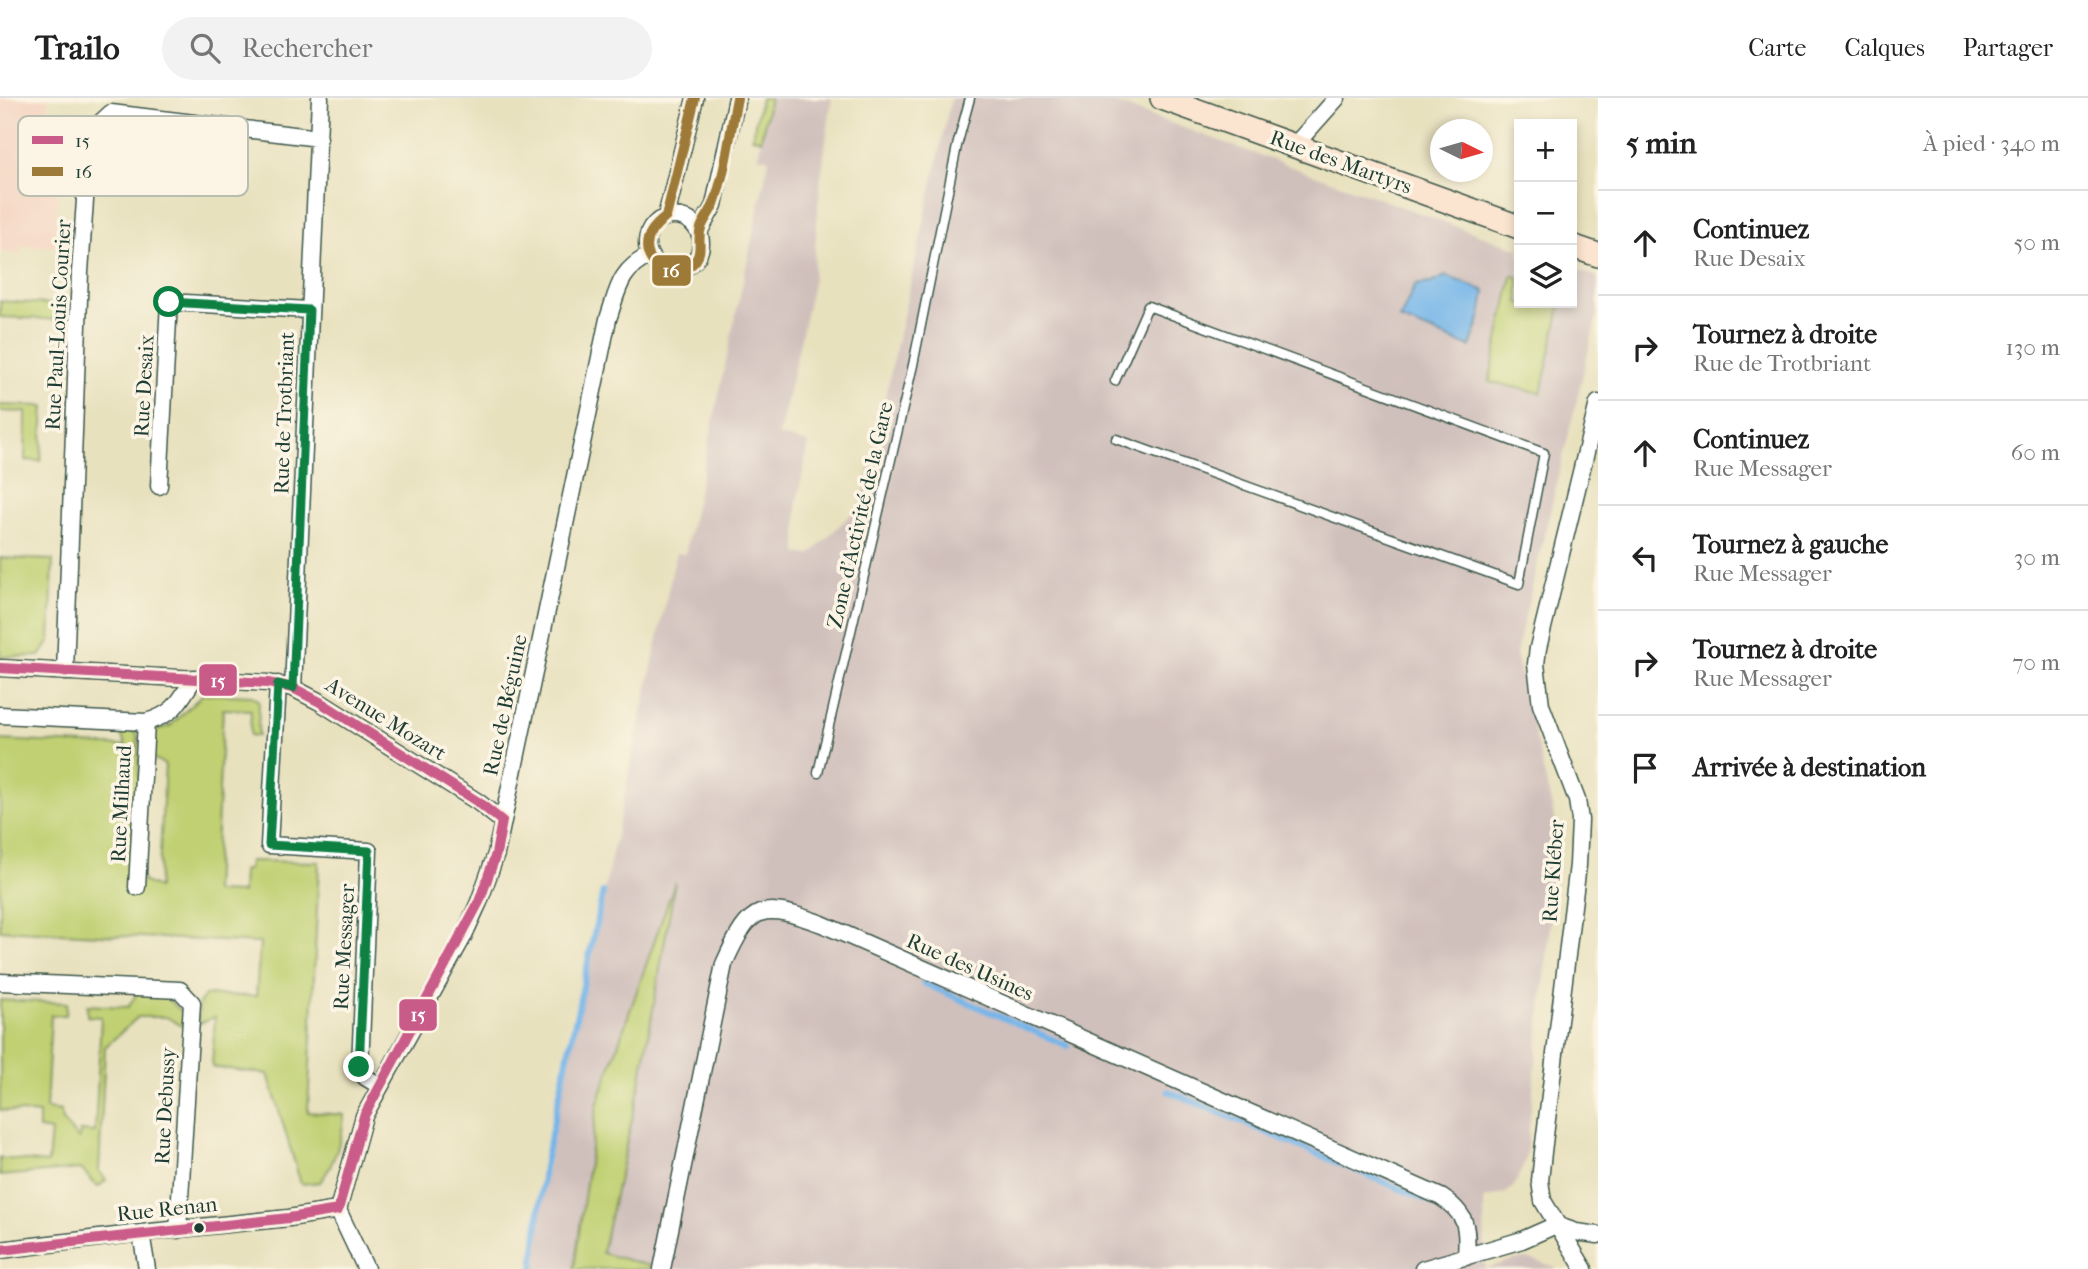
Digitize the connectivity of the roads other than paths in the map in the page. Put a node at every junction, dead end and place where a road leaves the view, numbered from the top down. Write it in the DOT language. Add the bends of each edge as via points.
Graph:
graph roads {
  1 [pos="320,98"];
  2 [pos="695,98"];
  3 [pos="737,98"];
  4 [pos="970,98"];
  5 [pos="1162,98"];
  6 [pos="1337,98"];
  7 [pos="113,106"];
  8 [pos="177,116"];
  9 [pos="248,127"];
  10 [pos="319,138"];
  11 [pos="1295,145"];
  12 [pos="85,196"];
  13 [pos="666,217"];
  14 [pos="1514,225"];
  15 [pos="699,232"];
  16 [pos="1577,248"];
  17 [pos="649,256"];
  18 [pos="1598,256"];
  19 [pos="309,310"];
  20 [pos="1115,381"];
  21 [pos="1598,403"];
  22 [pos="1116,439"];
  23 [pos="159,485"];
  24 [pos="0,668"];
  25 [pos="65,672"];
  26 [pos="194,678"];
  27 [pos="285,686"];
  28 [pos="0,715"];
  29 [pos="146,722"];
  30 [pos="818,773"];
  31 [pos="502,821"];
  32 [pos="137,887"];
  33 [pos="0,982"];
  34 [pos="380,1086"];
  35 [pos="338,1210"];
  36 [pos="1556,1225"];
  37 [pos="178,1230"];
  38 [pos="141,1233"];
  39 [pos="1598,1235"];
  40 [pos="0,1250"];
  41 [pos="1466,1257"];
  42 [pos="147,1269"];
  43 [pos="366,1269"];
  44 [pos="662,1269"];
  45 [pos="1423,1269"];
  46 [pos="1584,1269"];
  1 -- 10 [label="street, Rue de Trotbriant"];
  2 -- 13 [label="street"];
  3 -- 15 [label="street" via="714,205"];
  4 -- 30 [label="lane, Zone d’Activité de la Gare"];
  5 -- 11 [label="main road, Rue des Martyrs"];
  6 -- 11 [label="street"];
  7 -- 8 [label="street, Rue Paul-Louis Courier"];
  9 -- 10 [label="street, Rue Paul-Louis Courier"];
  10 -- 19 [label="street, Rue de Trotbriant"];
  11 -- 14 [label="main road, Rue des Martyrs"];
  12 -- 25 [label="street, Rue Paul-Louis Courier"];
  13 -- 15 [label="street" via="689,220"];
  13 -- 17 [label="street" via="649,232"];
  15 -- 17 [label="street" via="701,251 685,268 663,269"];
  16 -- 18 [label="main road"];
  17 -- 31 [label="street, Rue de Béguine" via="628,268 608,319"];
  19 -- 23 [label="street, Rue Desaix" via="169,302"];
  19 -- 27 [label="street, Rue de Trotbriant"];
  20 -- 22 [label="lane" via="1147,306 1544,453 1519,584"];
  21 -- 36 [label="street, Rue Kléber" via="1536,664 1541,705 1573,785 1580,820 1541,1170 1543,1201"];
  24 -- 25 [label="street, Avenue Mozart"];
  25 -- 26 [label="street, Avenue Mozart"];
  26 -- 27 [label="street, Avenue Mozart"];
  26 -- 29 [label="street" via="177,705 163,717"];
  27 -- 31 [label="street, Avenue Mozart" via="320,702"];
  27 -- 34 [label="street, Rue Messager" via="269,845 369,851 359,1067"];
  28 -- 29 [label="street"];
  29 -- 32 [label="street, Rue Milhaud"];
  31 -- 34 [label="street, Rue de Béguine" via="480,902"];
  33 -- 37 [label="street, Rue Debussy" via="180,990 192,1003"];
  34 -- 35 [label="street, Rue de Béguine" via="358,1133"];
  35 -- 37 [label="street, Rue Renan"];
  35 -- 43 [label="street"];
  36 -- 39 [label="street"];
  36 -- 41 [label="street"];
  36 -- 46 [label="street, Rue Kléber"];
  37 -- 38 [label="street, Rue Renan"];
  38 -- 40 [label="street, Rue Renan"];
  38 -- 42 [label="street"];
  41 -- 44 [label="street, Rue des Usines" via="1465,1224 1441,1196 822,924 772,909 756,913 739,930 724,964"];
  41 -- 45 [label="street"];
}
